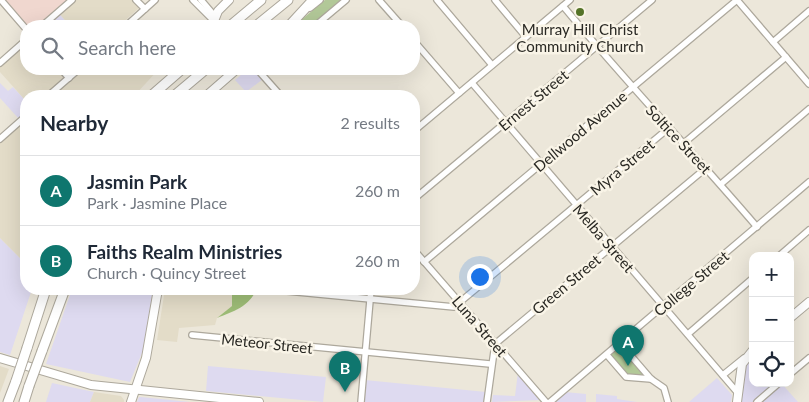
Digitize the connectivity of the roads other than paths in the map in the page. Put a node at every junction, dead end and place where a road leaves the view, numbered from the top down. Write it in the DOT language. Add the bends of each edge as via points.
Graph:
graph roads {
  1 [pos="1,0"];
  2 [pos="72,0"];
  3 [pos="136,0"];
  4 [pos="155,0"];
  5 [pos="193,0"];
  6 [pos="201,0"];
  7 [pos="229,0"];
  8 [pos="261,0"];
  9 [pos="288,0"];
  10 [pos="313,0"];
  11 [pos="320,0"];
  12 [pos="346,0"];
  13 [pos="379,0"];
  14 [pos="437,0"];
  15 [pos="494,0"];
  16 [pos="570,0"];
  17 [pos="652,0"];
  18 [pos="737,0"];
  19 [pos="563,6"];
  20 [pos="145,9"];
  21 [pos="809,11"];
  22 [pos="49,20"];
  23 [pos="133,20"];
  24 [pos="212,20"];
  25 [pos="215,20"];
  26 [pos="217,20"];
  27 [pos="238,20"];
  28 [pos="263,20"];
  29 [pos="295,20"];
  30 [pos="296,20"];
  31 [pos="322,20"];
  32 [pos="397,20"];
  33 [pos="20,22"];
  34 [pos="526,36"];
  35 [pos="773,42"];
  36 [pos="20,45"];
  37 [pos="596,46"];
  38 [pos="420,48"];
  39 [pos="786,57"];
  40 [pos="0,63"];
  41 [pos="492,66"];
  42 [pos="66,75"];
  43 [pos="72,75"];
  44 [pos="175,75"];
  45 [pos="199,75"];
  46 [pos="230,75"];
  47 [pos="265,75"];
  48 [pos="68,78"];
  49 [pos="472,83"];
  50 [pos="809,83"];
  51 [pos="632,88"];
  52 [pos="55,90"];
  53 [pos="158,90"];
  54 [pos="181,90"];
  55 [pos="213,90"];
  56 [pos="276,90"];
  57 [pos="459,93"];
  58 [pos="809,109"];
  59 [pos="20,121"];
  60 [pos="506,123"];
  61 [pos="420,126"];
  62 [pos="670,127"];
  63 [pos="0,139"];
  64 [pos="684,143"];
  65 [pos="541,164"];
  66 [pos="706,168"];
  67 [pos="809,182"];
  68 [pos="720,184"];
  69 [pos="420,194"];
  70 [pos="576,205"];
  71 [pos="756,227"];
  72 [pos="809,230"];
  73 [pos="611,246"];
  74 [pos="784,252"];
  75 [pos="420,257"];
  76 [pos="424,262"];
  77 [pos="749,281"];
  78 [pos="44,295"];
  79 [pos="63,295"];
  80 [pos="157,295"];
  81 [pos="328,295"];
  82 [pos="370,295"];
  83 [pos="370,299"];
  84 [pos="809,302"];
  85 [pos="459,303"];
  86 [pos="664,306"];
  87 [pos="794,315"];
  88 [pos="688,334"];
  89 [pos="192,335"];
  90 [pos="620,343"];
  91 [pos="495,344"];
  92 [pos="365,353"];
  93 [pos="749,354"];
  94 [pos="749,354"];
  95 [pos="607,355"];
  96 [pos="0,358"];
  97 [pos="809,358"];
  98 [pos="490,364"];
  99 [pos="794,371"];
  100 [pos="723,375"];
  101 [pos="651,379"];
  102 [pos="774,387"];
  103 [pos="135,390"];
  104 [pos="737,392"];
  105 [pos="8,402"];
  106 [pos="24,402"];
  107 [pos="131,402"];
  108 [pos="253,402"];
  109 [pos="260,402"];
  110 [pos="361,402"];
  111 [pos="487,402"];
  112 [pos="546,402"];
  113 [pos="550,402"];
  114 [pos="668,402"];
  115 [pos="737,402"];
  116 [pos="757,402"];
  1 -- 33 [label="street"];
  2 -- 22 [label="street"];
  3 -- 20 [label="street"];
  4 -- 20 [label="street"];
  5 -- 24 [label="street"];
  6 -- 25 [label="street"];
  7 -- 26 [label="main road" via="218,11"];
  8 -- 27 [label="highway"];
  9 -- 28 [label="highway"];
  10 -- 29 [label="highway"];
  11 -- 30 [label="street"];
  12 -- 31 [label="street"];
  13 -- 32 [label="street"];
  14 -- 41 [label="street"];
  15 -- 34 [label="street"];
  16 -- 19 [label="street"];
  17 -- 37 [label="street, Ernest Street"];
  18 -- 35 [label="street"];
  18 -- 51 [label="street, Dellwood Avenue"];
  19 -- 34 [label="street"];
  19 -- 37 [label="street, Soltice Street"];
  20 -- 23 [label="street"];
  21 -- 35 [label="street"];
  34 -- 41 [label="street"];
  35 -- 39 [label="street"];
  36 -- 40 [label="street"];
  37 -- 51 [label="street, Soltice Street"];
  37 -- 60 [label="street, Ernest Street"];
  38 -- 57 [label="street"];
  39 -- 50 [label="street"];
  39 -- 64 [label="street"];
  41 -- 49 [label="street"];
  42 -- 48 [label="street"];
  43 -- 48 [label="street"];
  44 -- 53 [label="highway"];
  45 -- 54 [label="highway"];
  46 -- 55 [label="main road"];
  47 -- 56 [label="street"];
  48 -- 52 [label="street"];
  49 -- 57 [label="street"];
  49 -- 60 [label="street, Melba Street"];
  51 -- 62 [label="street, Soltice Street"];
  51 -- 65 [label="street, Dellwood Avenue"];
  57 -- 61 [label="street"];
  58 -- 68 [label="street"];
  59 -- 63 [label="street"];
  60 -- 65 [label="street, Melba Street"];
  60 -- 69 [label="street, Ernest Street"];
  62 -- 64 [label="street, Soltice Street"];
  62 -- 70 [label="street, Myra Street"];
  64 -- 66 [label="street, Soltice Street"];
  65 -- 70 [label="street, Melba Street"];
  65 -- 76 [label="street, Dellwood Avenue"];
  66 -- 68 [label="street, Soltice Street"];
  66 -- 73 [label="street, Green Street"];
  67 -- 71 [label="street, College Street"];
  68 -- 71 [label="street, Soltice Street"];
  70 -- 73 [label="street, Melba Street"];
  70 -- 85 [label="street, Myra Street"];
  71 -- 86 [label="street, College Street"];
  72 -- 74 [label="street"];
  73 -- 86 [label="street, Melba Street"];
  73 -- 91 [label="street, Green Street"];
  75 -- 76 [label="street, Luna Street"];
  76 -- 85 [label="street, Luna Street"];
  77 -- 88 [label="street"];
  78 -- 105 [label="highway, bridge"];
  79 -- 106 [label="highway, bridge"];
  80 -- 103 [label="main road" via="146,358"];
  81 -- 83 [label="street"];
  82 -- 83 [label="street"];
  83 -- 85 [label="street" via="454,307"];
  83 -- 92 [label="street"];
  84 -- 87 [label="main road"];
  85 -- 91 [label="street, Luna Street"];
  86 -- 88 [label="street, Melba Street"];
  86 -- 90 [label="street, College Street"];
  88 -- 100 [label="street, Melba Street"];
  89 -- 92 [label="street, Meteor Street"];
  90 -- 95 [label="street, College Street"];
  90 -- 101 [label="street"];
  91 -- 98 [label="street"];
  91 -- 112 [label="street, Luna Street"];
  92 -- 98 [label="street, Meteor Street"];
  92 -- 110 [label="street"];
  93 -- 100 [label="street"];
  94 -- 104 [label="main road" via="742,364"];
  95 -- 101 [label="street" via="626,378"];
  95 -- 113 [label="street, College Street"];
  96 -- 103 [label="main road" via="69,380"];
  97 -- 99 [label="street"];
  98 -- 111 [label="street"];
  100 -- 104 [label="street, Melba Street"];
  101 -- 114 [label="street" via="664,388"];
  102 -- 116 [label="street"];
  103 -- 107 [label="main road"];
  103 -- 108 [label="main road"];
  104 -- 115 [label="main road"];
  108 -- 109 [label="main road"];
}
